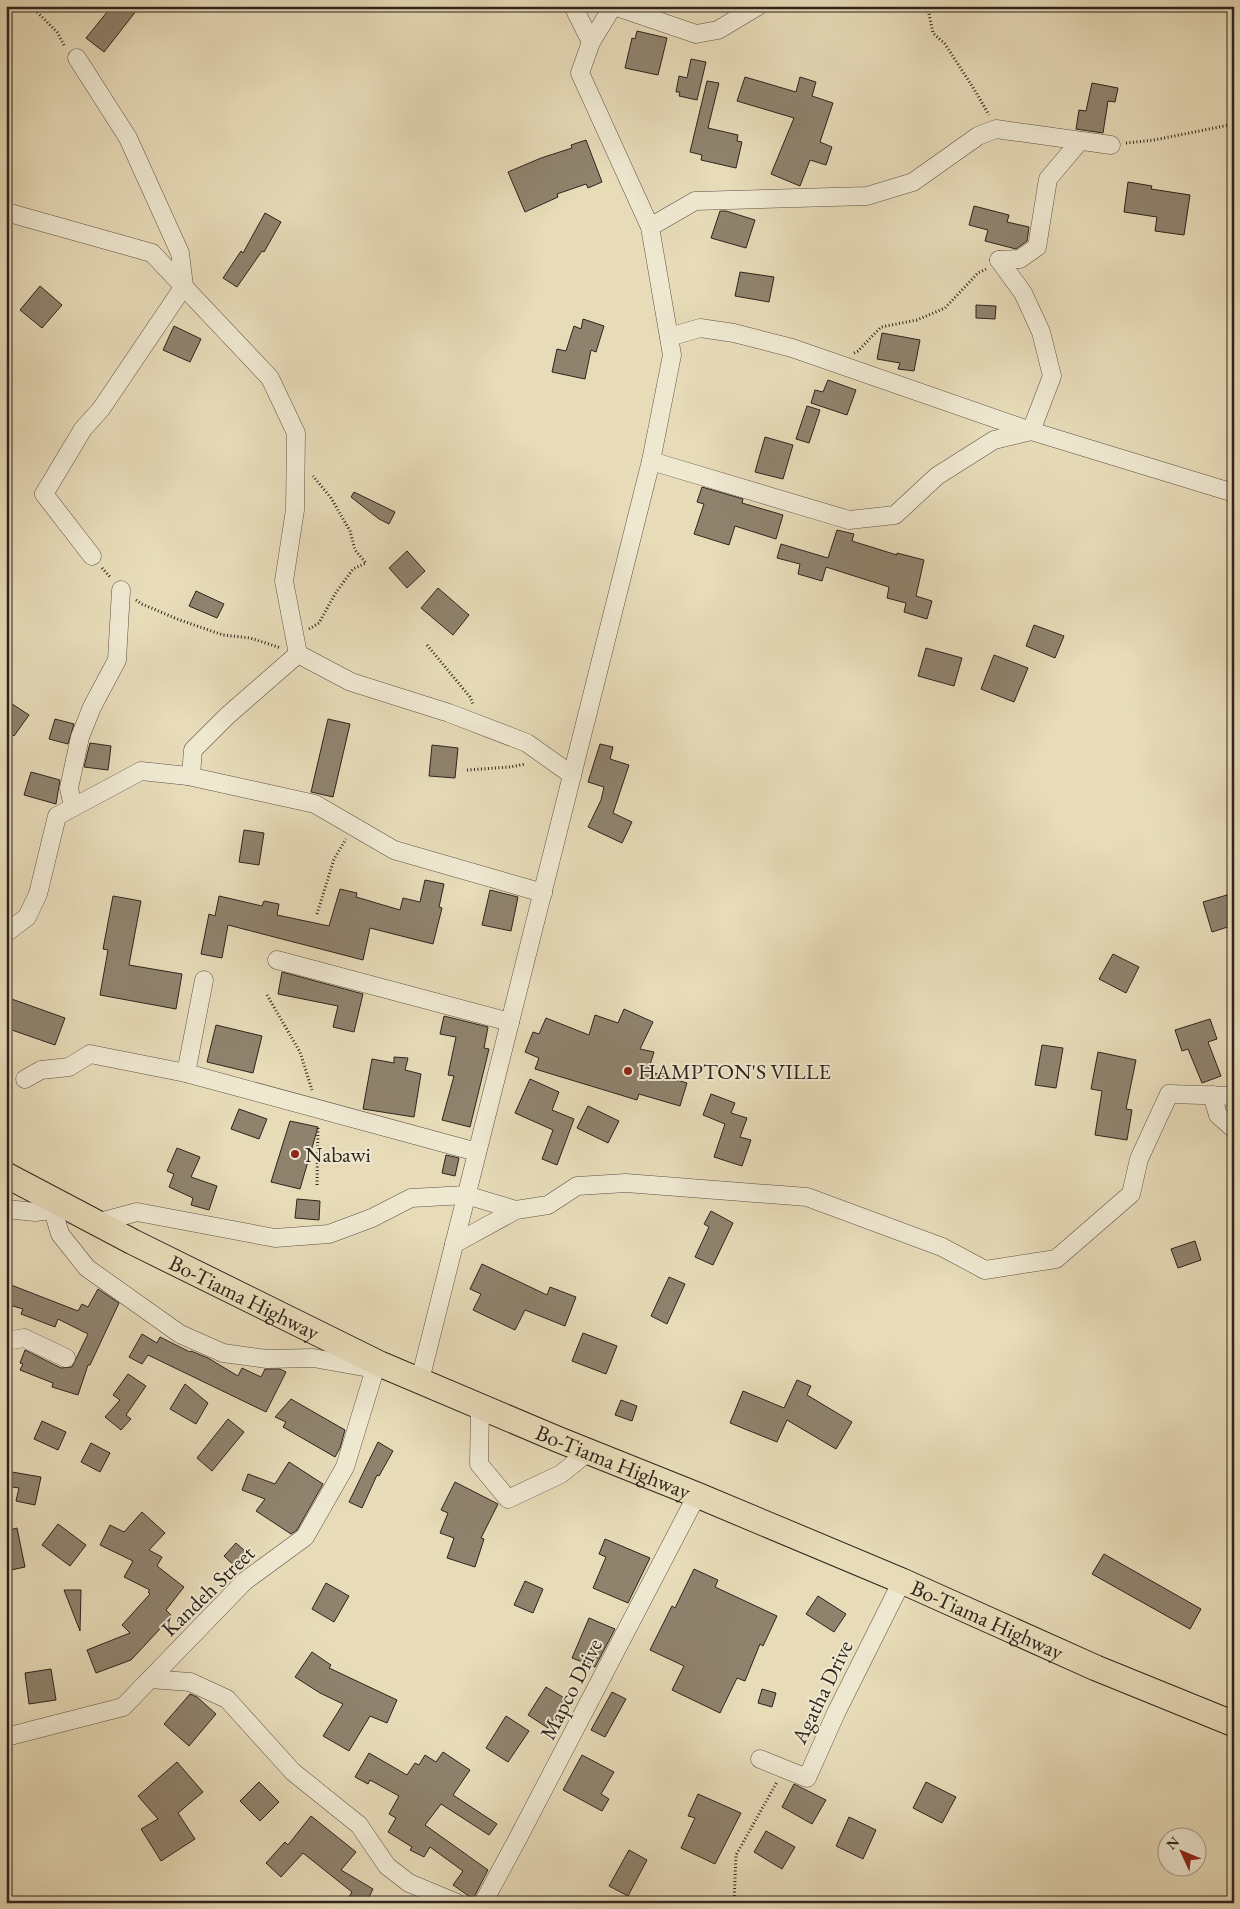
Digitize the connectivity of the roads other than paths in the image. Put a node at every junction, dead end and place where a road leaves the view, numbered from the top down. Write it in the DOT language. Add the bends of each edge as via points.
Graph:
graph roads {
  1 [pos="572,6"];
  2 [pos="613,6"];
  3 [pos="758,6"];
  4 [pos="590,42"];
  5 [pos="77,58"];
  6 [pos="1080,141"];
  7 [pos="1111,145"];
  8 [pos="6,212"];
  9 [pos="650,227"];
  10 [pos="184,286"];
  11 [pos="669,337"];
  12 [pos="1030,431"];
  13 [pos="652,461"];
  14 [pos="1234,493"];
  15 [pos="92,556"];
  16 [pos="121,590"];
  17 [pos="297,645"];
  18 [pos="572,775"];
  19 [pos="188,776"];
  20 [pos="73,807"];
  21 [pos="543,893"];
  22 [pos="6,934"];
  23 [pos="277,960"];
  24 [pos="204,980"];
  25 [pos="510,1022"];
  26 [pos="186,1073"];
  27 [pos="24,1078"];
  28 [pos="1212,1095"];
  29 [pos="1234,1096"];
  30 [pos="1234,1129"];
  31 [pos="477,1152"];
  32 [pos="6,1175"];
  33 [pos="466,1196"];
  34 [pos="53,1205"];
  35 [pos="6,1209"];
  36 [pos="516,1210"];
  37 [pos="96,1223"];
  38 [pos="454,1244"];
  39 [pos="6,1342"];
  40 [pos="66,1358"];
  41 [pos="378,1366"];
  42 [pos="420,1380"];
  43 [pos="480,1406"];
  44 [pos="588,1452"];
  45 [pos="697,1495"];
  46 [pos="902,1581"];
  47 [pos="150,1679"];
  48 [pos="1234,1724"];
  49 [pos="6,1738"];
  50 [pos="760,1759"];
  51 [pos="457,1903"];
  52 [pos="483,1903"];
  1 -- 4 [label="street"];
  2 -- 3 [label="street" via="696,34 718,30"];
  2 -- 4 [label="street"];
  4 -- 9 [label="street" via="580,73"];
  5 -- 10 [label="street" via="128,138 180,253"];
  6 -- 7 [label="street"];
  6 -- 9 [label="street" via="996,129 978,136 913,182 867,196 695,200"];
  6 -- 12 [label="street" via="1048,180 1037,247 1020,260 999,260 1023,294 1037,324 1052,376"];
  8 -- 10 [label="street" via="152,253"];
  9 -- 11 [label="street"];
  10 -- 15 [label="street" via="101,409 83,429 44,494"];
  10 -- 17 [label="street" via="270,378 296,433 295,510 284,581"];
  11 -- 12 [label="street" via="700,328 792,348"];
  11 -- 13 [label="street" via="672,354"];
  12 -- 13 [label="street" via="994,440 937,476 895,515 849,520"];
  12 -- 14 [label="street"];
  13 -- 18 [label="street"];
  16 -- 20 [label="street" via="118,660 92,707 80,737 70,788"];
  17 -- 18 [label="street" via="350,682 527,742"];
  17 -- 19 [label="street" via="193,750 191,775"];
  18 -- 21 [label="street"];
  19 -- 20 [label="street" via="141,771"];
  19 -- 21 [label="street" via="316,804 394,850"];
  20 -- 22 [label="street" via="57,816 38,894 27,917"];
  21 -- 25 [label="street"];
  23 -- 25 [label="street"];
  24 -- 26 [label="street"];
  25 -- 31 [label="street"];
  26 -- 27 [label="street" via="90,1054 69,1068 41,1070"];
  26 -- 31 [label="street"];
  28 -- 29 [label="street"];
  28 -- 30 [label="street" via="1218,1115"];
  28 -- 36 [label="street" via="1169,1094 1139,1159 1131,1194 1056,1259 985,1270 942,1247 807,1197 626,1183 576,1186 548,1205"];
  31 -- 33 [label="street"];
  32 -- 34 [label="highway, Bo-Tiama Highway"];
  33 -- 36 [label="street"];
  33 -- 37 [label="street" via="411,1198 329,1234 275,1238 137,1212"];
  33 -- 38 [label="street"];
  34 -- 35 [label="street" via="35,1212"];
  34 -- 37 [label="highway, Bo-Tiama Highway"];
  34 -- 41 [label="street" via="60,1234 87,1268 180,1334 223,1353 267,1359 313,1358"];
  36 -- 38 [label="street"];
  37 -- 41 [label="highway, Bo-Tiama Highway"];
  38 -- 42 [label="street"];
  39 -- 40 [label="street" via="24,1338"];
  41 -- 42 [label="highway, Bo-Tiama Highway"];
  41 -- 47 [label="street, Kandeh Street" via="344,1466 305,1537 245,1580"];
  42 -- 43 [label="highway, Bo-Tiama Highway"];
  43 -- 44 [label="highway, Bo-Tiama Highway"];
  43 -- 44 [label="street" via="479,1464 508,1499 562,1474"];
  44 -- 45 [label="highway, Bo-Tiama Highway"];
  45 -- 46 [label="highway, Bo-Tiama Highway"];
  45 -- 52 [label="street, Mapco Drive"];
  46 -- 48 [label="highway, Bo-Tiama Highway" via="1096,1668"];
  46 -- 50 [label="street, Agatha Drive" via="806,1778"];
  47 -- 49 [label="street, Kandeh Street" via="123,1707"];
  47 -- 51 [label="street" via="190,1682 227,1700 294,1772 359,1825 387,1866 409,1883"];
}
